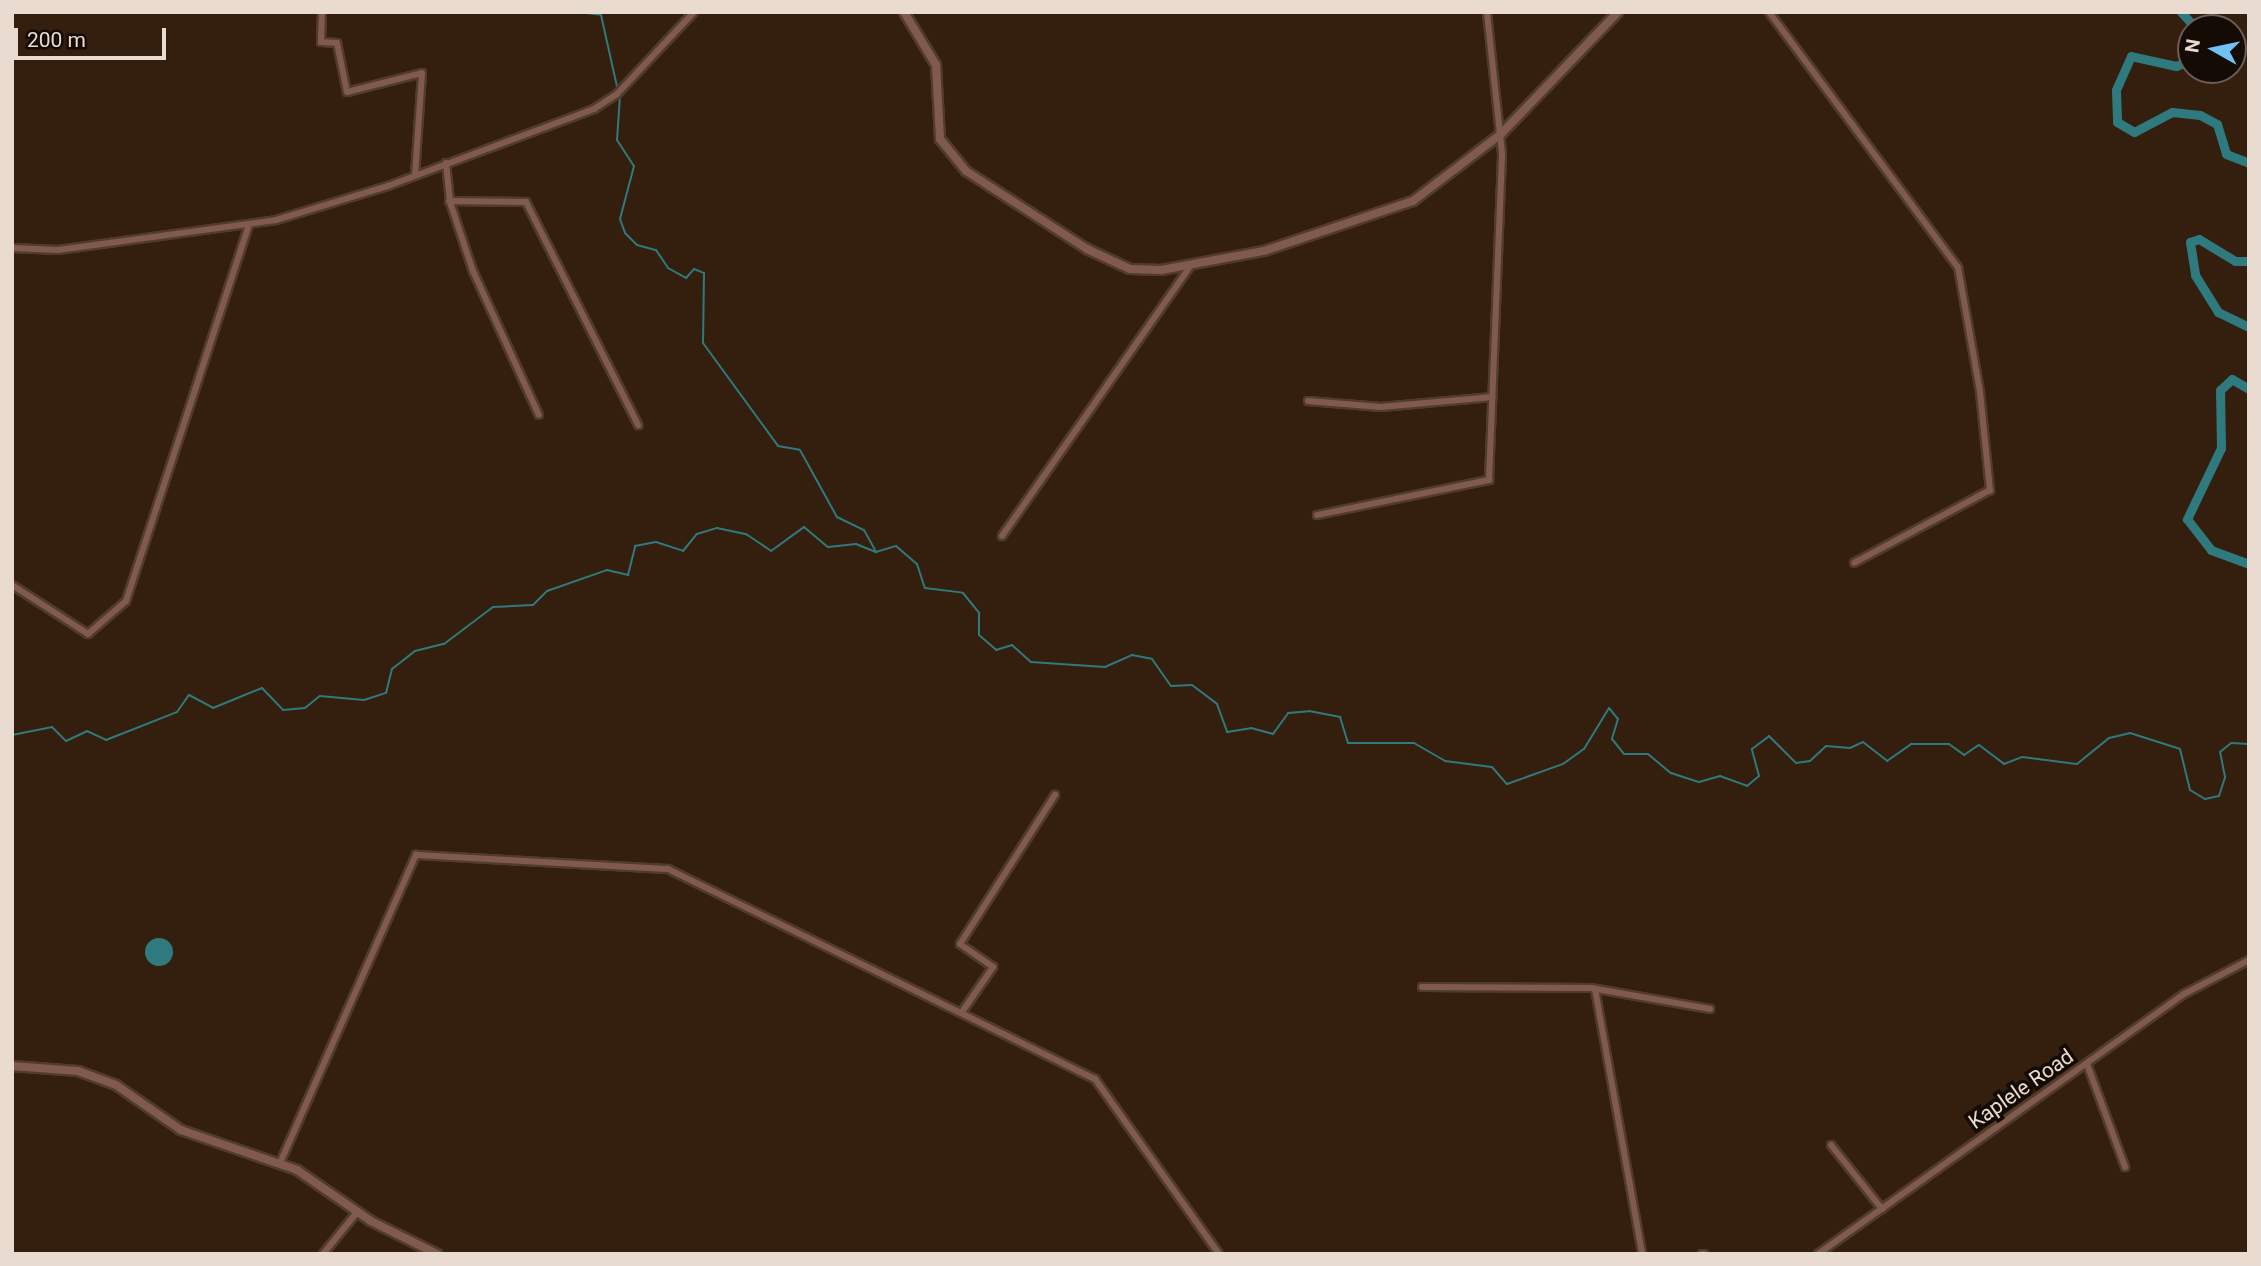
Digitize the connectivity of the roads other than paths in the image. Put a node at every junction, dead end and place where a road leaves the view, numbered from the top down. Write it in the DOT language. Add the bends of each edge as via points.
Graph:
graph roads {
  1 [pos="322,12"];
  2 [pos="694,12"];
  3 [pos="904,12"];
  4 [pos="1487,12"];
  5 [pos="1618,12"];
  6 [pos="1769,12"];
  7 [pos="1501,134"];
  8 [pos="446,163"];
  9 [pos="415,175"];
  10 [pos="449,201"];
  11 [pos="249,225"];
  12 [pos="12,248"];
  13 [pos="1189,268"];
  14 [pos="1493,397"];
  15 [pos="1308,401"];
  16 [pos="539,415"];
  17 [pos="638,425"];
  18 [pos="1317,514"];
  19 [pos="1002,536"];
  20 [pos="1854,563"];
  21 [pos="12,585"];
  22 [pos="1055,795"];
  23 [pos="2249,960"];
  24 [pos="1422,987"];
  25 [pos="1595,989"];
  26 [pos="1710,1009"];
  27 [pos="962,1012"];
  28 [pos="2087,1064"];
  29 [pos="12,1066"];
  30 [pos="1831,1145"];
  31 [pos="280,1163"];
  32 [pos="2125,1167"];
  33 [pos="1882,1209"];
  34 [pos="358,1211"];
  35 [pos="323,1254"];
  36 [pos="438,1254"];
  37 [pos="1219,1254"];
  38 [pos="1642,1254"];
  39 [pos="1818,1254"];
  1 -- 9 [label="street" via="321,42 337,43 347,92 422,72"];
  2 -- 8 [label="street" via="608,100"];
  3 -- 13 [label="street" via="936,65 940,139 966,171 1119,265"];
  4 -- 7 [label="street"];
  5 -- 7 [label="street"];
  6 -- 20 [label="street" via="1958,267 1984,419 1990,490"];
  7 -- 13 [label="street" via="1413,201"];
  7 -- 14 [label="street"];
  8 -- 9 [label="street"];
  8 -- 10 [label="street"];
  9 -- 11 [label="street"];
  10 -- 16 [label="street"];
  10 -- 17 [label="street" via="526,202"];
  11 -- 12 [label="street" via="58,250"];
  11 -- 21 [label="street" via="127,599 88,634"];
  13 -- 19 [label="street"];
  14 -- 15 [label="street" via="1381,407"];
  14 -- 18 [label="street" via="1488,481"];
  22 -- 27 [label="street" via="960,945 993,967"];
  23 -- 28 [label="street, Kaplele Road" via="2184,993"];
  24 -- 25 [label="street"];
  25 -- 26 [label="street"];
  25 -- 38 [label="street"];
  27 -- 31 [label="street" via="668,869 419,854"];
  27 -- 37 [label="street" via="1096,1080"];
  28 -- 32 [label="street"];
  28 -- 33 [label="street, Kaplele Road"];
  29 -- 31 [label="street" via="99,1078 196,1137"];
  30 -- 33 [label="street"];
  31 -- 34 [label="street"];
  33 -- 39 [label="street, Kaplele Road"];
  34 -- 35 [label="street"];
  34 -- 36 [label="street"];
}
